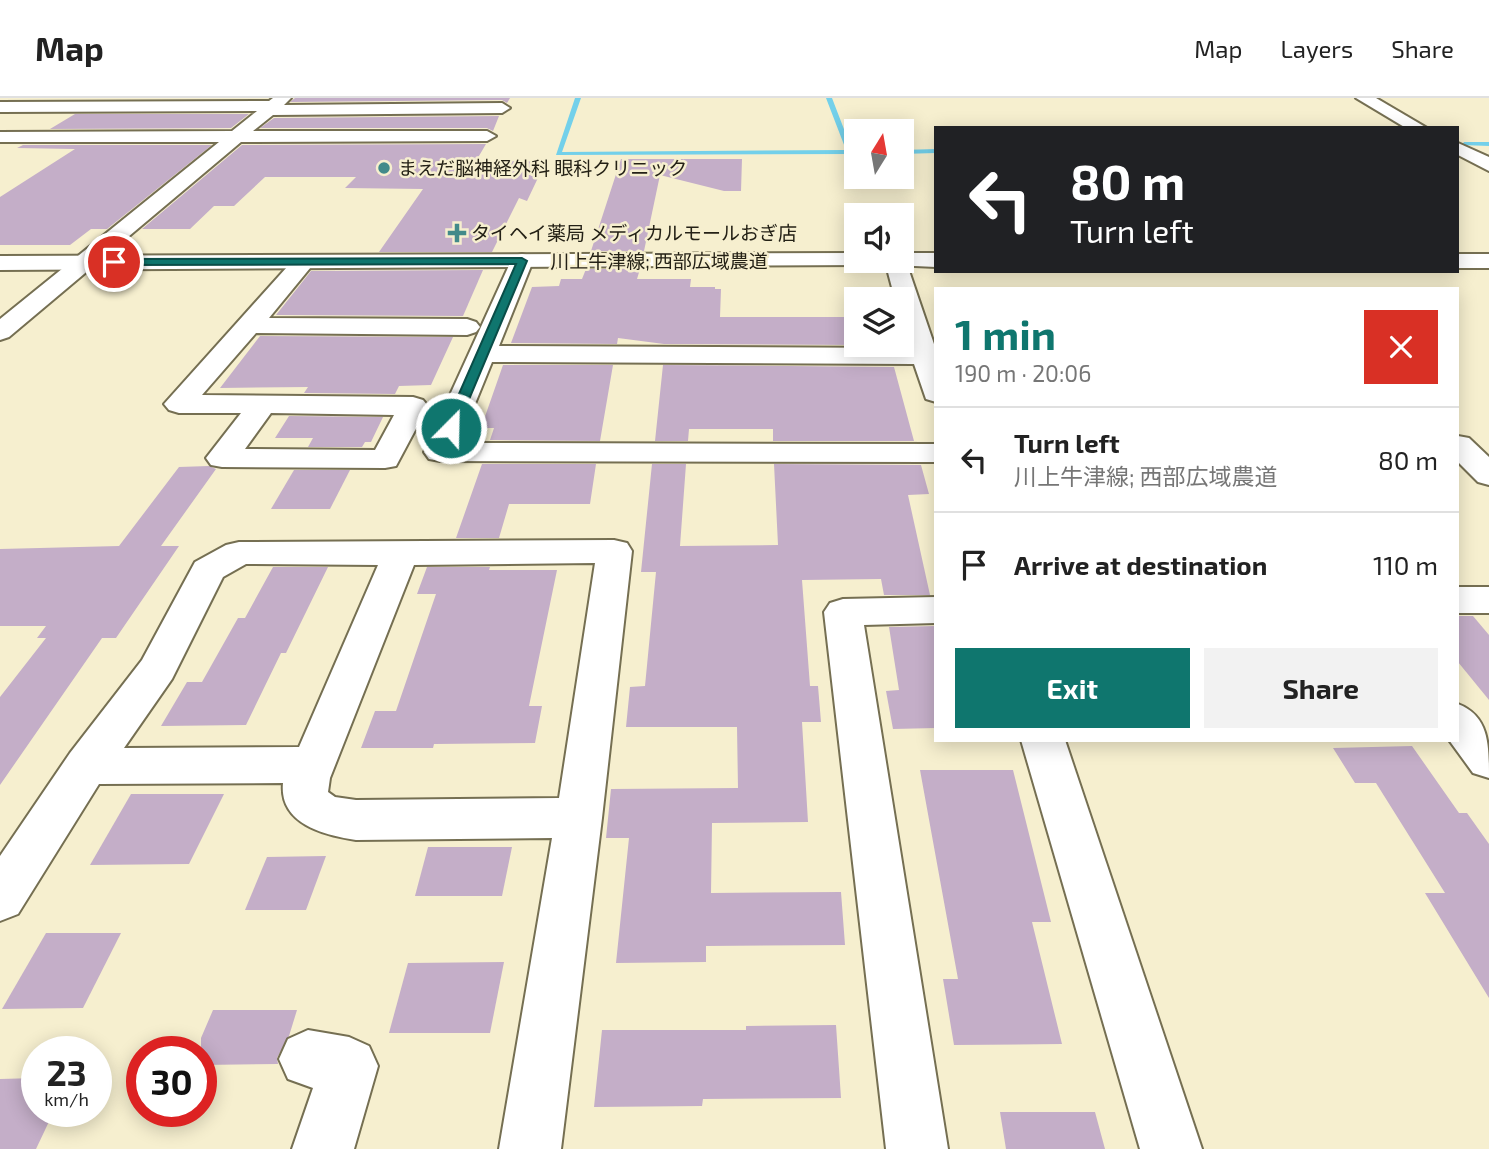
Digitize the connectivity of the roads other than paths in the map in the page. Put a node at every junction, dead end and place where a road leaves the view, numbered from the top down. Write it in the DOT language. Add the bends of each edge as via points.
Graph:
graph roads {
  1 [pos="1364,98"];
  2 [pos="460,103"];
  3 [pos="276,105"];
  4 [pos="0,107"];
  5 [pos="42,107"];
  6 [pos="502,108"];
  7 [pos="1415,126"];
  8 [pos="0,129"];
  9 [pos="436,136"];
  10 [pos="487,136"];
  11 [pos="0,137"];
  12 [pos="237,137"];
  13 [pos="1459,149"];
  14 [pos="1489,165"];
  15 [pos="844,260"];
  16 [pos="914,260"];
  17 [pos="934,260"];
  18 [pos="522,261"];
  19 [pos="1459,261"];
  20 [pos="1489,261"];
  21 [pos="87,262"];
  22 [pos="304,262"];
  23 [pos="0,263"];
  24 [pos="901,273"];
  25 [pos="248,325"];
  26 [pos="467,327"];
  27 [pos="0,332"];
  28 [pos="927,342"];
  29 [pos="482,355"];
  30 [pos="934,382"];
  31 [pos="262,405"];
  32 [pos="1459,445"];
  33 [pos="934,453"];
  34 [pos="1489,475"];
  35 [pos="401,554"];
  36 [pos="1459,600"];
  37 [pos="1489,600"];
  38 [pos="934,610"];
  39 [pos="1459,721"];
  40 [pos="1045,742"];
  41 [pos="1489,760"];
  42 [pos="313,765"];
  43 [pos="86,766"];
  44 [pos="579,818"];
  45 [pos="0,898"];
  46 [pos="308,1059"];
  47 [pos="323,1149"];
  48 [pos="530,1149"];
  49 [pos="917,1149"];
  50 [pos="1171,1149"];
  1 -- 7 [label="street"];
  2 -- 3 [label="street"];
  2 -- 6 [label="street"];
  2 -- 9 [label="street"];
  3 -- 5 [label="street"];
  3 -- 12 [label="street"];
  4 -- 5 [label="street"];
  5 -- 8 [label="street"];
  9 -- 10 [label="street"];
  9 -- 12 [label="street"];
  11 -- 12 [label="street"];
  12 -- 21 [label="street"];
  13 -- 14 [label="street"];
  15 -- 18 [label="street, 川上牛津線; 西部広域農道"];
  16 -- 17 [label="street"];
  18 -- 22 [label="street, 川上牛津線; 西部広域農道"];
  18 -- 29 [label="street"];
  19 -- 20 [label="street"];
  21 -- 22 [label="street, 川上牛津線; 西部広域農道"];
  21 -- 23 [label="street, 川上牛津線; 西部広域農道"];
  21 -- 27 [label="street"];
  22 -- 25 [label="street"];
  24 -- 28 [label="street"];
  25 -- 26 [label="street"];
  25 -- 31 [label="street" via="179,404"];
  28 -- 29 [label="street"];
  28 -- 30 [label="street"];
  29 -- 33 [label="street" via="440,452"];
  31 -- 31 [label="street" via="317,405 413,406 385,459 222,458"];
  32 -- 34 [label="street"];
  35 -- 42 [label="street"];
  35 -- 43 [label="street" via="239,553 208,570 158,669"];
  35 -- 44 [label="street" via="614,551"];
  36 -- 37 [label="street"];
  38 -- 49 [label="street" via="843,612"];
  39 -- 41 [label="street"];
  40 -- 50 [label="street"];
  42 -- 43 [label="street"];
  42 -- 44 [label="street" via="305,787 311,804 326,816 356,820"];
  43 -- 45 [label="street"];
  44 -- 48 [label="street"];
  46 -- 47 [label="street" via="349,1066"];
}
